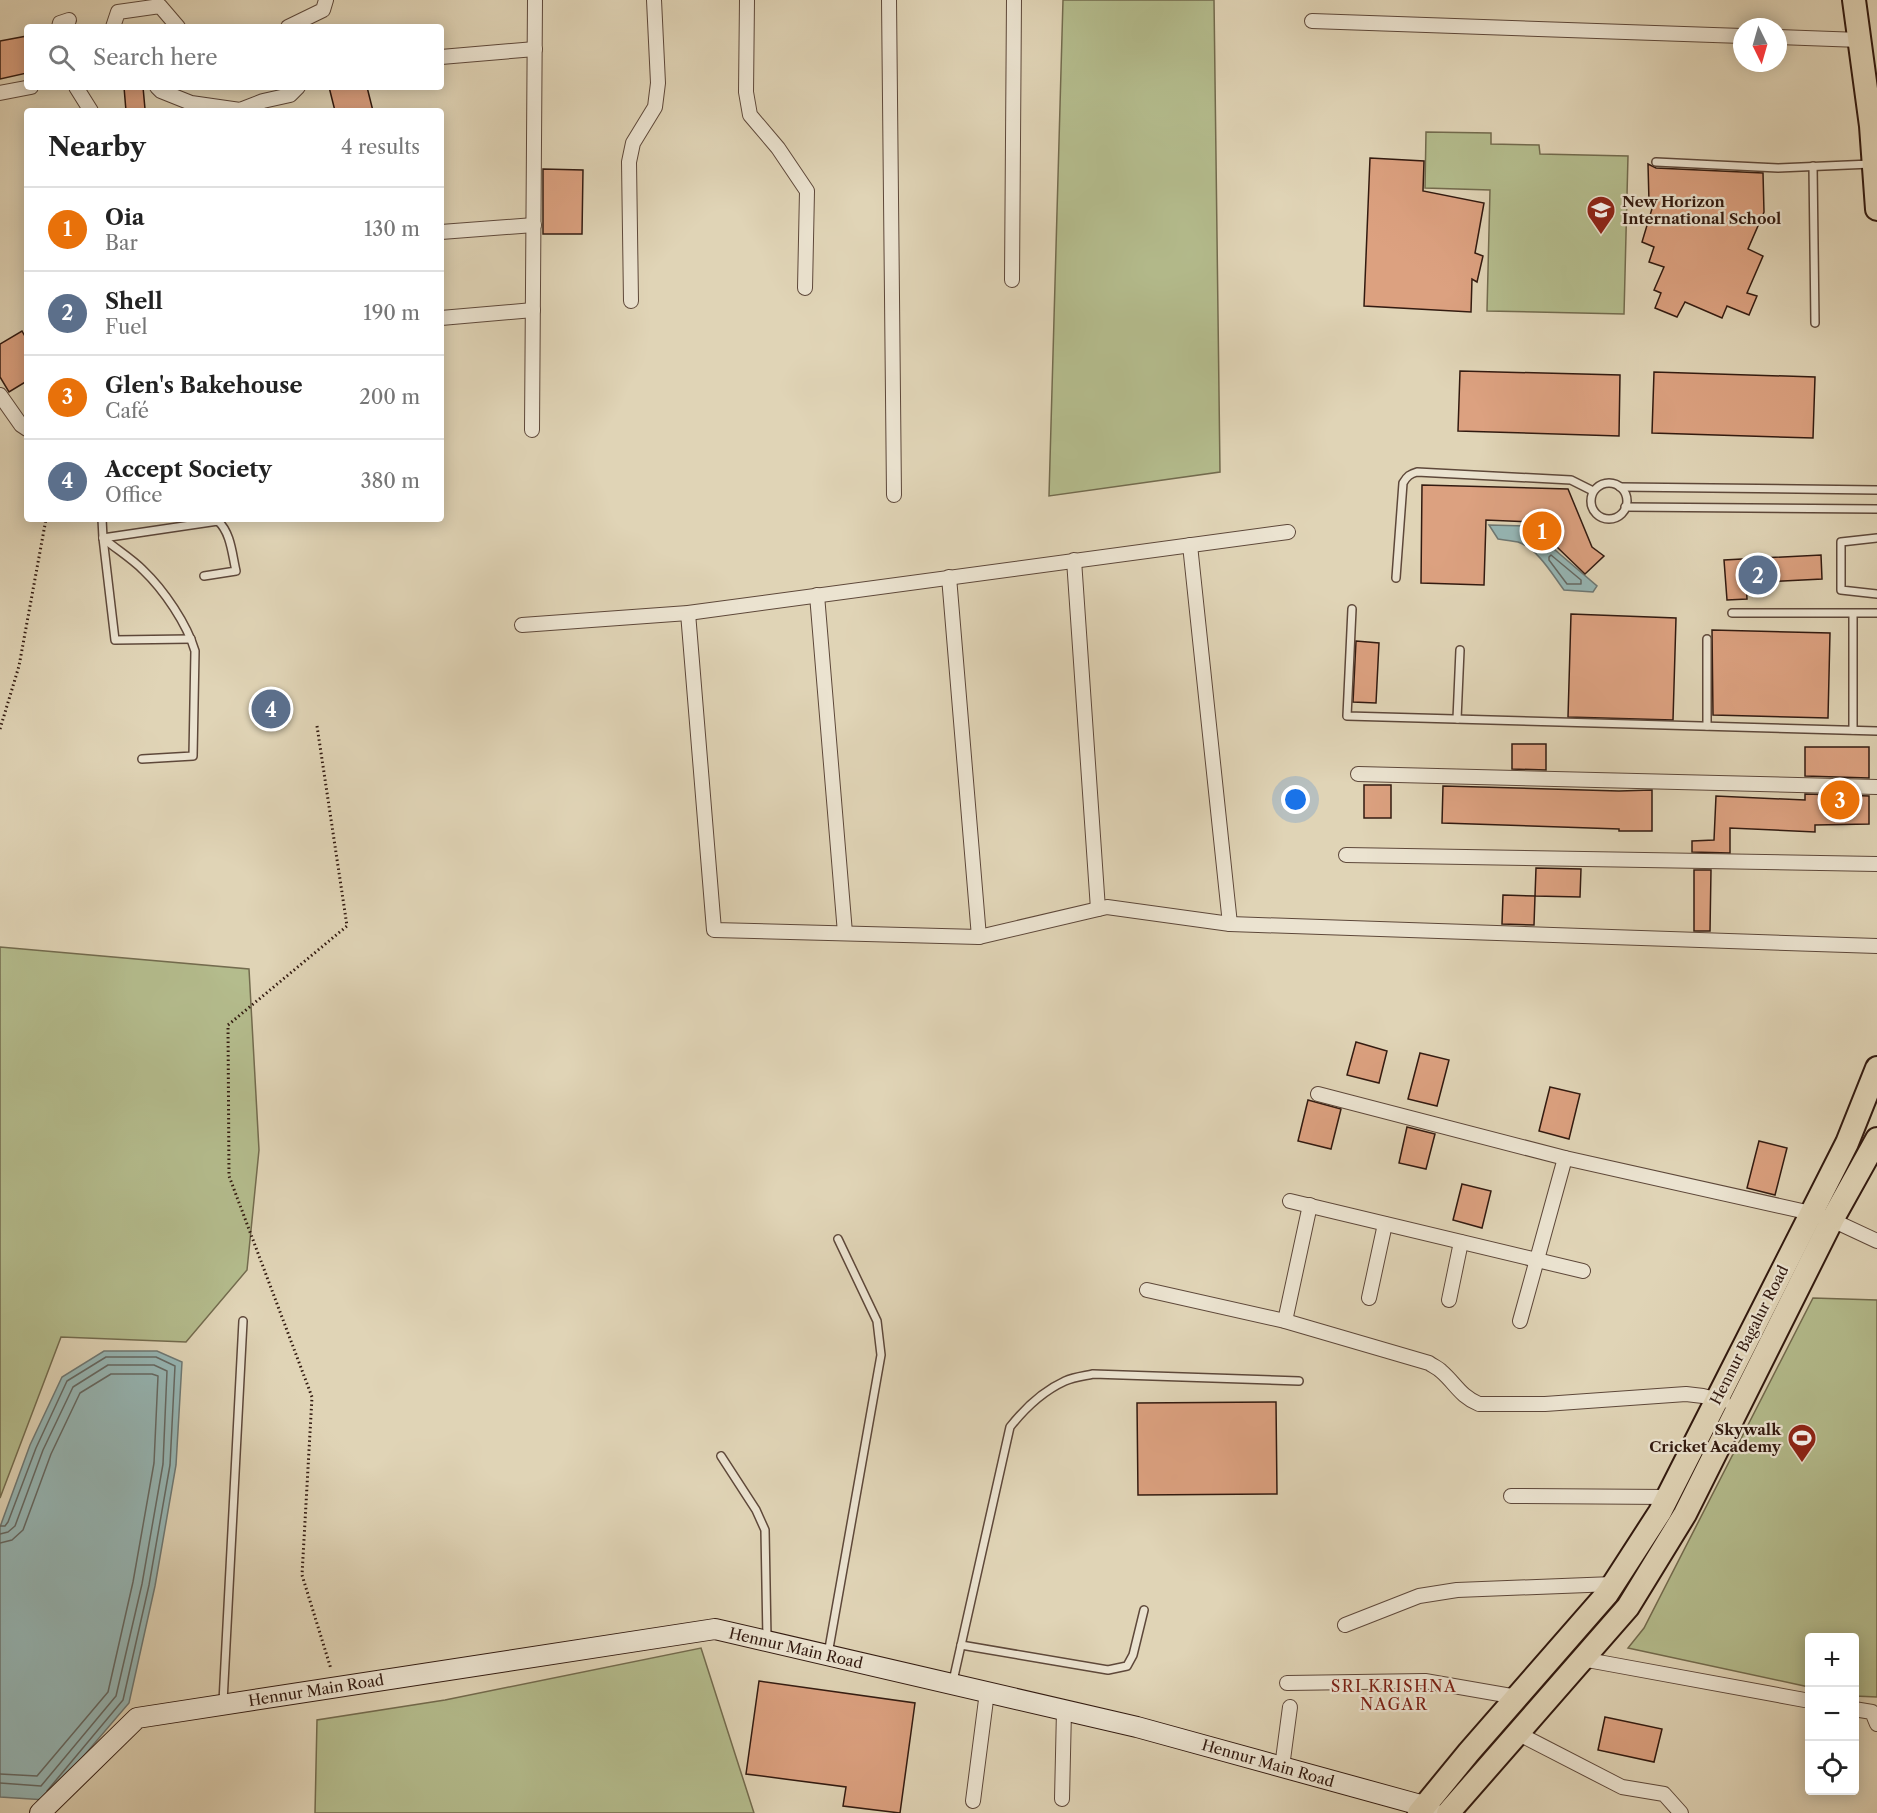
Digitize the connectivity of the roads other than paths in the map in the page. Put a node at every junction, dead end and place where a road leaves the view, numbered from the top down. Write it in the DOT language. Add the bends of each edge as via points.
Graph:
graph roads {
  1 [pos="326,0"];
  2 [pos="535,0"];
  3 [pos="654,0"];
  4 [pos="747,0"];
  5 [pos="889,0"];
  6 [pos="1014,0"];
  7 [pos="1854,0"];
  8 [pos="164,3"];
  9 [pos="117,6"];
  10 [pos="1312,21"];
  11 [pos="114,24"];
  12 [pos="176,24"];
  13 [pos="294,24"];
  14 [pos="1733,36"];
  15 [pos="1787,37"];
  16 [pos="1860,40"];
  17 [pos="535,49"];
  18 [pos="444,57"];
  19 [pos="24,88"];
  20 [pos="78,90"];
  21 [pos="160,90"];
  22 [pos="295,90"];
  23 [pos="0,93"];
  24 [pos="89,108"];
  25 [pos="227,108"];
  26 [pos="247,108"];
  27 [pos="1656,162"];
  28 [pos="1874,164"];
  29 [pos="1813,166"];
  30 [pos="1877,209"];
  31 [pos="534,225"];
  32 [pos="444,232"];
  33 [pos="1012,280"];
  34 [pos="805,288"];
  35 [pos="631,301"];
  36 [pos="533,310"];
  37 [pos="444,318"];
  38 [pos="1815,324"];
  39 [pos="0,395"];
  40 [pos="24,427"];
  41 [pos="532,430"];
  42 [pos="1620,487"];
  43 [pos="1877,490"];
  44 [pos="1593,491"];
  45 [pos="894,495"];
  46 [pos="1626,507"];
  47 [pos="1877,509"];
  48 [pos="102,522"];
  49 [pos="211,522"];
  50 [pos="219,522"];
  51 [pos="1288,532"];
  52 [pos="103,538"];
  53 [pos="1877,538"];
  54 [pos="1190,545"];
  55 [pos="1074,560"];
  56 [pos="204,576"];
  57 [pos="949,577"];
  58 [pos="1396,578"];
  59 [pos="1877,594"];
  60 [pos="817,595"];
  61 [pos="1352,609"];
  62 [pos="688,613"];
  63 [pos="1732,613"];
  64 [pos="1877,614"];
  65 [pos="1853,615"];
  66 [pos="522,625"];
  67 [pos="191,639"];
  68 [pos="1707,639"];
  69 [pos="1460,650"];
  70 [pos="1457,719"];
  71 [pos="1707,726"];
  72 [pos="1853,730"];
  73 [pos="1877,731"];
  74 [pos="142,759"];
  75 [pos="1358,774"];
  76 [pos="1877,787"];
  77 [pos="1346,855"];
  78 [pos="1877,864"];
  79 [pos="1098,909"];
  80 [pos="1230,924"];
  81 [pos="845,933"];
  82 [pos="979,937"];
  83 [pos="1877,946"];
  84 [pos="1877,1068"];
  85 [pos="1318,1094"];
  86 [pos="1876,1145"];
  87 [pos="1565,1158"];
  88 [pos="1290,1201"];
  89 [pos="1310,1205"];
  90 [pos="1822,1217"];
  91 [pos="1385,1224"];
  92 [pos="838,1239"];
  93 [pos="1877,1241"];
  94 [pos="1461,1242"];
  95 [pos="1537,1260"];
  96 [pos="1583,1271"];
  97 [pos="1147,1290"];
  98 [pos="1369,1298"];
  99 [pos="1449,1299"];
  100 [pos="243,1321"];
  101 [pos="1285,1321"];
  102 [pos="1520,1321"];
  103 [pos="1299,1381"];
  104 [pos="1717,1399"];
  105 [pos="1739,1406"];
  106 [pos="721,1456"];
  107 [pos="1511,1496"];
  108 [pos="1668,1497"];
  109 [pos="1613,1584"];
  110 [pos="1144,1610"];
  111 [pos="1345,1625"];
  112 [pos="767,1641"];
  113 [pos="961,1645"];
  114 [pos="828,1655"];
  115 [pos="1582,1659"];
  116 [pos="1287,1683"];
  117 [pos="952,1684"];
  118 [pos="987,1692"];
  119 [pos="1517,1697"];
  120 [pos="1805,1700"];
  121 [pos="223,1704"];
  122 [pos="1290,1707"];
  123 [pos="1064,1710"];
  124 [pos="1859,1710"];
  125 [pos="1877,1724"];
  126 [pos="1517,1733"];
  127 [pos="1282,1767"];
  128 [pos="1062,1799"];
  129 [pos="973,1801"];
  130 [pos="1425,1811"];
  131 [pos="40,1813"];
  132 [pos="1448,1813"];
  133 [pos="1681,1813"];
  1 -- 13 [label="street" via="323,10"];
  2 -- 17 [label="street"];
  3 -- 35 [label="street" via="658,83 655,107 633,143 628,162"];
  4 -- 34 [label="street" via="746,92 750,115 807,191"];
  5 -- 45 [label="street"];
  6 -- 33 [label="street"];
  7 -- 16 [label="main road"];
  8 -- 9 [label="street"];
  8 -- 12 [label="street"];
  9 -- 11 [label="street"];
  10 -- 14 [label="street"];
  15 -- 16 [label="street"];
  16 -- 28 [label="main road"];
  17 -- 18 [label="street"];
  17 -- 31 [label="street"];
  19 -- 23 [label="street"];
  20 -- 24 [label="street"];
  21 -- 25 [label="street" via="190,103"];
  22 -- 26 [label="street" via="291,95"];
  27 -- 29 [label="lane"];
  28 -- 29 [label="lane"];
  28 -- 30 [label="main road"];
  29 -- 38 [label="lane"];
  31 -- 32 [label="street"];
  31 -- 36 [label="street"];
  36 -- 37 [label="street"];
  36 -- 41 [label="street"];
  39 -- 40 [label="street"];
  42 -- 43 [label="lane"];
  42 -- 44 [label="lane" via="1609,483"];
  42 -- 46 [label="lane" via="1626,496"];
  44 -- 46 [label="lane" via="1590,503 1601,518 1618,516"];
  44 -- 58 [label="lane" via="1572,480 1411,474 1403,483"];
  46 -- 47 [label="lane"];
  48 -- 52 [label="lane"];
  49 -- 52 [label="lane"];
  50 -- 56 [label="lane" via="227,534 236,571"];
  51 -- 54 [label="street"];
  52 -- 67 [label="lane" via="144,570 175,608"];
  52 -- 67 [label="lane" via="115,640"];
  53 -- 59 [label="lane" via="1840,542 1842,590"];
  54 -- 55 [label="street"];
  54 -- 80 [label="street"];
  55 -- 57 [label="street"];
  55 -- 79 [label="street"];
  57 -- 60 [label="street"];
  57 -- 82 [label="street"];
  60 -- 62 [label="street"];
  60 -- 81 [label="street"];
  61 -- 70 [label="lane" via="1347,716"];
  62 -- 66 [label="street"];
  62 -- 81 [label="street" via="714,930"];
  63 -- 65 [label="lane"];
  64 -- 65 [label="lane"];
  65 -- 72 [label="lane"];
  67 -- 74 [label="lane" via="195,651 193,756"];
  68 -- 71 [label="lane"];
  69 -- 70 [label="lane"];
  70 -- 71 [label="lane"];
  71 -- 72 [label="lane"];
  72 -- 73 [label="lane"];
  75 -- 76 [label="street"];
  77 -- 78 [label="street"];
  79 -- 80 [label="street" via="1107,907"];
  79 -- 82 [label="street"];
  80 -- 83 [label="street"];
  81 -- 82 [label="street"];
  84 -- 90 [label="main road, Hennur Bagalur Road"];
  85 -- 87 [label="street"];
  86 -- 90 [label="main road, Hennur Bagalur Road"];
  87 -- 90 [label="street"];
  87 -- 95 [label="street"];
  88 -- 89 [label="street"];
  89 -- 91 [label="street"];
  89 -- 101 [label="street"];
  90 -- 93 [label="street"];
  90 -- 104 [label="main road, Hennur Bagalur Road"];
  90 -- 105 [label="main road, Hennur Bagalur Road"];
  91 -- 94 [label="street"];
  91 -- 98 [label="street"];
  92 -- 114 [label="lane" via="877,1321 881,1355"];
  94 -- 95 [label="street"];
  94 -- 99 [label="street"];
  95 -- 96 [label="street"];
  95 -- 102 [label="street"];
  97 -- 101 [label="street"];
  100 -- 121 [label="lane"];
  101 -- 104 [label="street" via="1429,1363 1459,1392 1479,1404 1545,1404 1686,1394"];
  103 -- 113 [label="lane" via="1093,1374 1066,1381 1040,1396 1010,1427"];
  104 -- 105 [label="street"];
  104 -- 108 [label="main road, Hennur Bagalur Road"];
  105 -- 115 [label="main road, Hennur Bagalur Road" via="1679,1524 1628,1607"];
  106 -- 112 [label="lane" via="765,1530"];
  107 -- 108 [label="street"];
  108 -- 109 [label="main road, Hennur Bagalur Road"];
  109 -- 111 [label="street" via="1436,1593"];
  109 -- 119 [label="main road, Hennur Bagalur Road"];
  110 -- 113 [label="lane" via="1133,1655 1126,1666 1118,1669"];
  112 -- 114 [label="main road, Hennur Main Road"];
  112 -- 121 [label="main road, Hennur Main Road" via="715,1629"];
  113 -- 117 [label="lane"];
  114 -- 117 [label="main road, Hennur Main Road"];
  115 -- 120 [label="street"];
  115 -- 126 [label="main road, Hennur Bagalur Road"];
  116 -- 119 [label="street" via="1425,1681"];
  117 -- 118 [label="main road, Hennur Main Road"];
  118 -- 123 [label="main road, Hennur Main Road"];
  118 -- 129 [label="street"];
  119 -- 130 [label="main road, Hennur Bagalur Road"];
  121 -- 131 [label="main road, Hennur Main Road" via="137,1718"];
  122 -- 127 [label="street"];
  123 -- 127 [label="main road, Hennur Main Road"];
  123 -- 128 [label="street"];
  124 -- 125 [label="street" via="1872,1712"];
  126 -- 132 [label="main road, Hennur Bagalur Road"];
  126 -- 133 [label="street" via="1622,1787 1664,1794"];
  127 -- 130 [label="main road, Hennur Main Road"];
}
